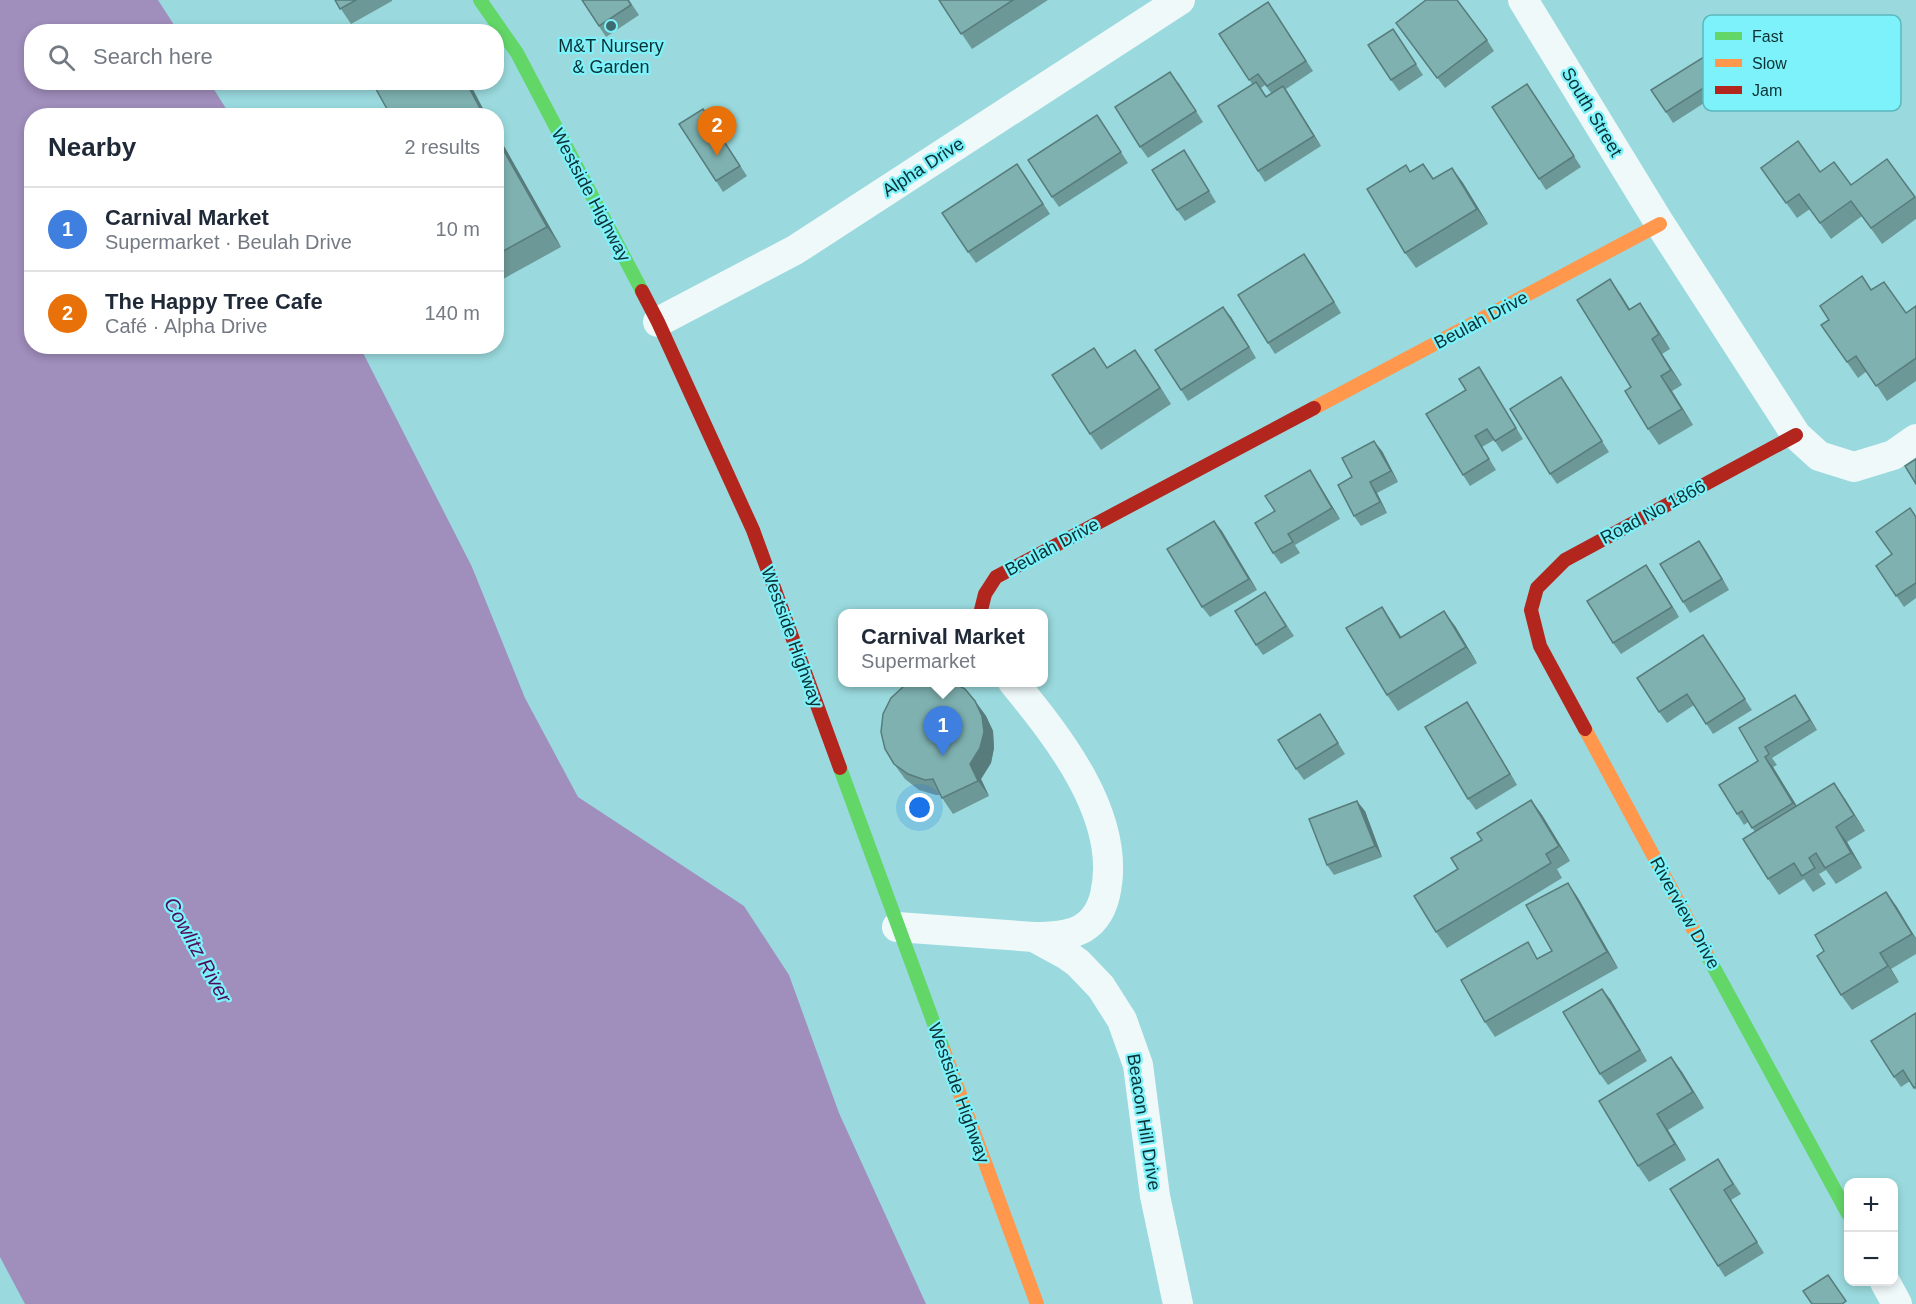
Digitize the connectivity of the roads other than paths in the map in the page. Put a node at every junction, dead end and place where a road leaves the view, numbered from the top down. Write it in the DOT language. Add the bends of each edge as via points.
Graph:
graph roads {
  1 [pos="480,0"];
  2 [pos="1180,0"];
  3 [pos="1523,0"];
  4 [pos="497,24"];
  5 [pos="504,34"];
  6 [pos="1660,224"];
  7 [pos="658,322"];
  8 [pos="1796,435"];
  9 [pos="1916,439"];
  10 [pos="980,609"];
  11 [pos="1531,610"];
  12 [pos="1016,687"];
  13 [pos="897,927"];
  14 [pos="1034,937"];
  15 [pos="1844,1207"];
  16 [pos="1888,1286"];
  17 [pos="1037,1304"];
  18 [pos="1178,1304"];
  19 [pos="1898,1304"];
  1 -- 4 [label="street, Westside Highway"];
  2 -- 7 [label="street, Alpha Drive" via="795,250"];
  3 -- 6 [label="street, South Street"];
  5 -- 7 [label="street, Westside Highway"];
  6 -- 8 [label="street"];
  6 -- 10 [label="street, Beulah Drive" via="996,577"];
  7 -- 13 [label="street, Westside Highway" via="753,530"];
  8 -- 9 [label="street" via="1819,456 1854,467 1893,455"];
  8 -- 11 [label="street, Road No 1866" via="1565,560 1537,588"];
  11 -- 15 [label="street, Riverview Drive" via="1540,646"];
  12 -- 14 [label="street" via="1064,750 1085,786 1106,839 1108,883 1094,919 1074,934"];
  13 -- 14 [label="street, Beacon Hill Drive"];
  13 -- 17 [label="street, Westside Highway"];
  14 -- 18 [label="street, Beacon Hill Drive" via="1078,963 1101,987 1122,1020 1138,1065 1155,1196"];
  16 -- 19 [label="street"];
}
